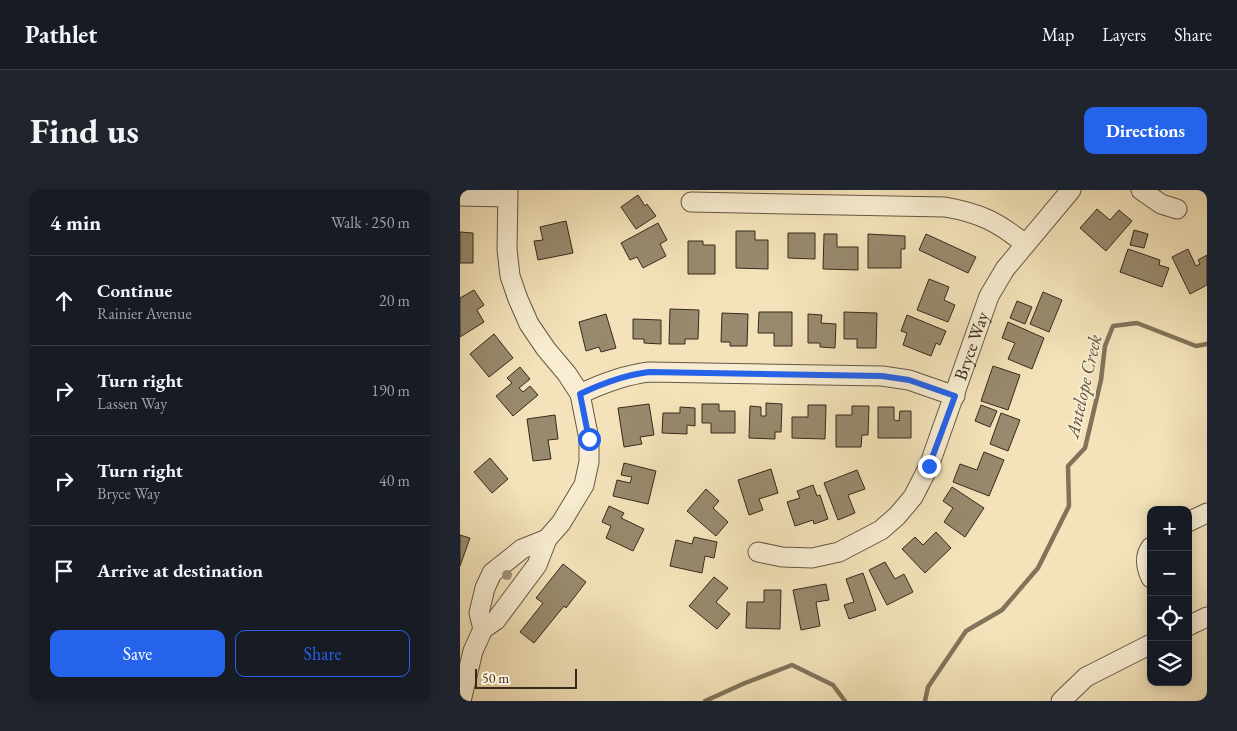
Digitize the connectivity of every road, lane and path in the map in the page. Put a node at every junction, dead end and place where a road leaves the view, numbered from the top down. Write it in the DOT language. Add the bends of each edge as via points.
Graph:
graph roads {
  1 [pos="1071,190"];
  2 [pos="1141,190"];
  3 [pos="508,194"];
  4 [pos="460,196"];
  5 [pos="691,202"];
  6 [pos="1176,209"];
  7 [pos="1026,244"];
  8 [pos="580,394"];
  9 [pos="955,396"];
  10 [pos="1207,513"];
  11 [pos="1192,520"];
  12 [pos="547,539"];
  13 [pos="758,552"];
  14 [pos="1207,617"];
  15 [pos="1192,624"];
  16 [pos="483,629"];
  17 [pos="1147,646"];
  18 [pos="466,650"];
  19 [pos="461,701"];
  20 [pos="1061,701"];
  1 -- 7 [label="street, Bryce Way"];
  2 -- 6 [label="street" via="1161,204"];
  3 -- 4 [label="street"];
  3 -- 8 [label="street" via="507,250 510,276 518,299 529,324"];
  5 -- 7 [label="street" via="945,207 986,217"];
  7 -- 9 [label="street, Bryce Way" via="1005,269 989,296"];
  8 -- 9 [label="street" via="627,375 649,372 882,376 909,380"];
  8 -- 12 [label="street" via="589,439 589,462 584,484 562,523"];
  9 -- 13 [label="street, Bryce Way" via="929,466 913,496 898,516 881,530 839,552 812,558"];
  10 -- 11 [label="street"];
  12 -- 16 [label="street" via="537,565 496,620"];
  12 -- 16 [label="street" via="522,548 492,573 484,588 478,613"];
  14 -- 15 [label="street"];
  16 -- 18 [label="street"];
  17 -- 20 [label="street" via="1086,677"];
  18 -- 19 [label="street"];
}
